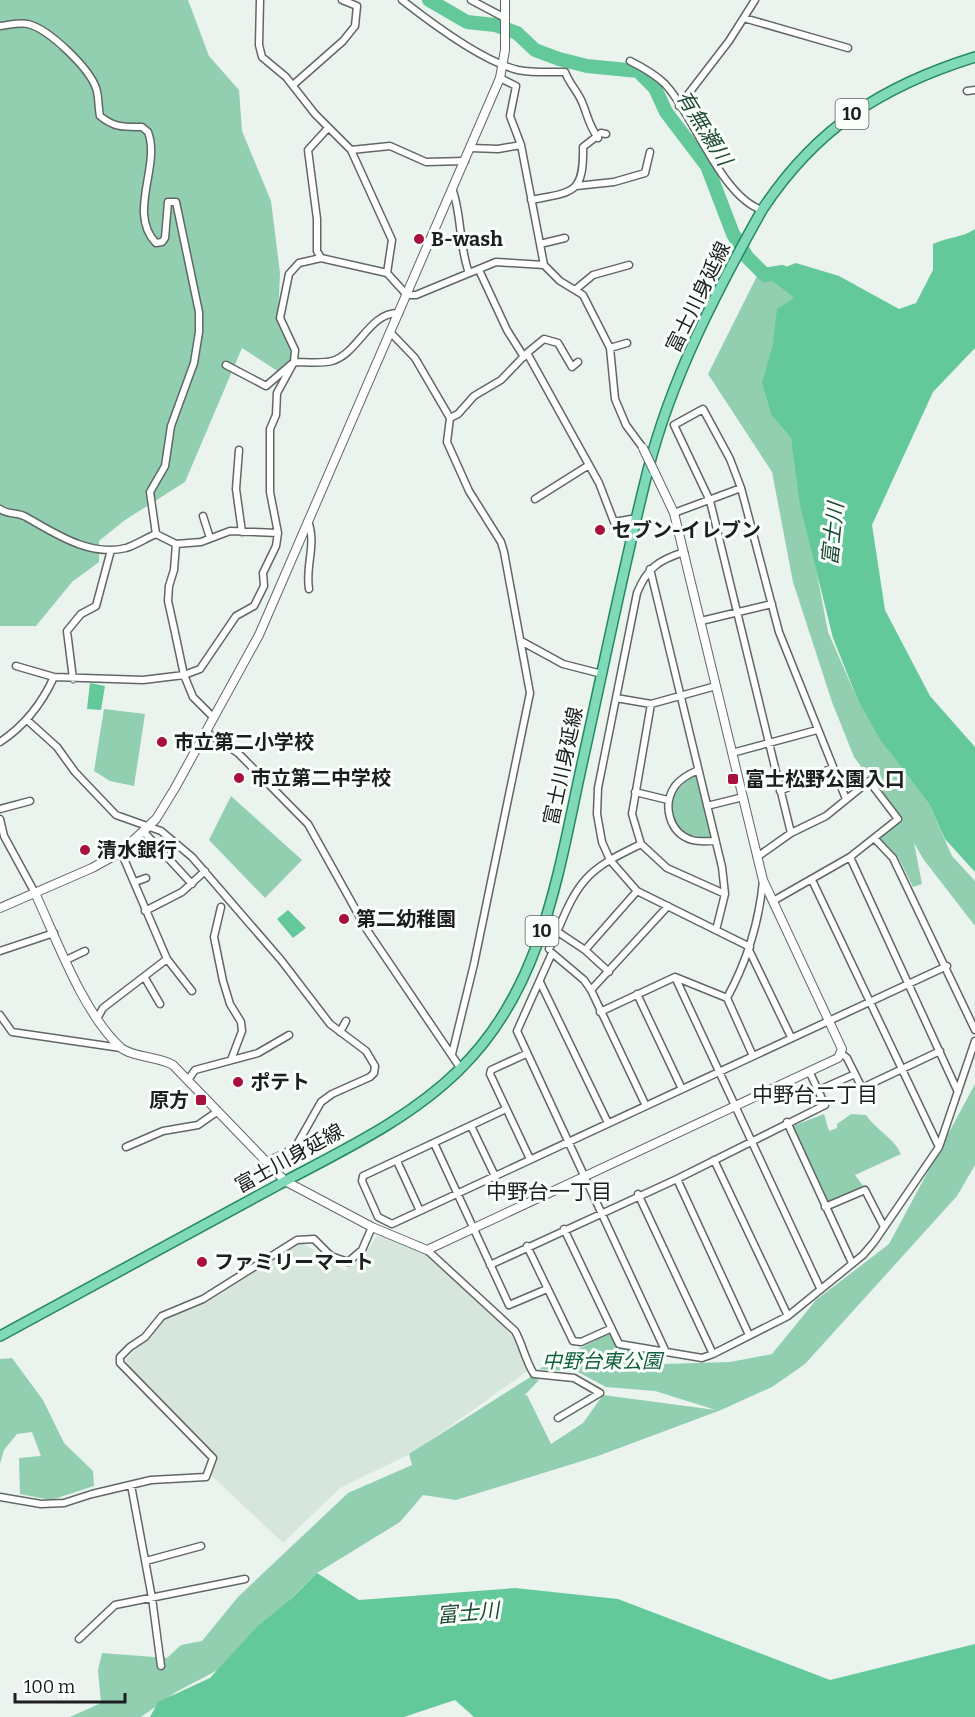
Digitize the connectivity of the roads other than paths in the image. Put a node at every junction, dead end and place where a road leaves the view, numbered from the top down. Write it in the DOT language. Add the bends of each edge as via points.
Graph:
graph roads {
  1 [pos="260,0"];
  2 [pos="342,0"];
  3 [pos="402,0"];
  4 [pos="471,0"];
  5 [pos="755,0"];
  6 [pos="507,1"];
  7 [pos="358,3"];
  8 [pos="744,18"];
  9 [pos="505,19"];
  10 [pos="0,26"];
  11 [pos="848,48"];
  12 [pos="975,57"];
  13 [pos="630,61"];
  14 [pos="504,65"];
  15 [pos="500,78"];
  16 [pos="293,85"];
  17 [pos="967,90"];
  18 [pos="975,90"];
  19 [pos="679,106"];
  20 [pos="328,128"];
  21 [pos="606,134"];
  22 [pos="598,138"];
  23 [pos="520,145"];
  24 [pos="471,148"];
  25 [pos="351,150"];
  26 [pos="650,152"];
  27 [pos="465,161"];
  28 [pos="576,186"];
  29 [pos="453,191"];
  30 [pos="531,200"];
  31 [pos="761,212"];
  32 [pos="565,238"];
  33 [pos="540,244"];
  34 [pos="321,258"];
  35 [pos="544,265"];
  36 [pos="629,265"];
  37 [pos="479,270"];
  38 [pos="387,273"];
  39 [pos="470,273"];
  40 [pos="575,291"];
  41 [pos="407,296"];
  42 [pos="399,313"];
  43 [pos="391,333"];
  44 [pos="627,343"];
  45 [pos="610,348"];
  46 [pos="526,355"];
  47 [pos="294,362"];
  48 [pos="578,362"];
  49 [pos="226,365"];
  50 [pos="450,418"];
  51 [pos="643,448"];
  52 [pos="239,450"];
  53 [pos="589,465"];
  54 [pos="741,488"];
  55 [pos="535,499"];
  56 [pos="710,501"];
  57 [pos="0,509"];
  58 [pos="674,513"];
  59 [pos="203,516"];
  60 [pos="637,518"];
  61 [pos="308,521"];
  62 [pos="321,531"];
  63 [pos="242,532"];
  64 [pos="278,533"];
  65 [pos="156,534"];
  66 [pos="313,535"];
  67 [pos="210,538"];
  68 [pos="176,544"];
  69 [pos="111,550"];
  70 [pos="684,552"];
  71 [pos="650,569"];
  72 [pos="309,589"];
  73 [pos="772,604"];
  74 [pos="738,613"];
  75 [pos="700,621"];
  76 [pos="521,640"];
  77 [pos="16,666"];
  78 [pos="602,674"];
  79 [pos="184,675"];
  80 [pos="54,677"];
  81 [pos="74,679"];
  82 [pos="716,686"];
  83 [pos="681,696"];
  84 [pos="616,698"];
  85 [pos="651,704"];
  86 [pos="214,718"];
  87 [pos="27,720"];
  88 [pos="817,730"];
  89 [pos="206,732"];
  90 [pos="0,742"];
  91 [pos="769,744"];
  92 [pos="732,753"];
  93 [pos="832,768"];
  94 [pos="698,770"];
  95 [pos="780,791"];
  96 [pos="635,792"];
  97 [pos="743,797"];
  98 [pos="846,799"];
  99 [pos="668,800"];
  100 [pos="30,801"];
  101 [pos="707,806"];
  102 [pos="0,809"];
  103 [pos="0,819"];
  104 [pos="146,829"];
  105 [pos="791,833"];
  106 [pos="3,838"];
  107 [pos="875,839"];
  108 [pos="715,841"];
  109 [pos="641,844"];
  110 [pos="121,852"];
  111 [pos="757,857"];
  112 [pos="850,857"];
  113 [pos="610,860"];
  114 [pos="205,871"];
  115 [pos="146,878"];
  116 [pos="763,880"];
  117 [pos="812,880"];
  118 [pos="135,882"];
  119 [pos="192,884"];
  120 [pos="637,891"];
  121 [pos="35,893"];
  122 [pos="725,894"];
  123 [pos="773,901"];
  124 [pos="668,906"];
  125 [pos="221,907"];
  126 [pos="0,908"];
  127 [pos="145,911"];
  128 [pos="716,930"];
  129 [pos="558,932"];
  130 [pos="54,933"];
  131 [pos="549,949"];
  132 [pos="749,949"];
  133 [pos="585,950"];
  134 [pos="0,951"];
  135 [pos="85,951"];
  136 [pos="167,959"];
  137 [pos="66,960"];
  138 [pos="947,966"];
  139 [pos="609,972"];
  140 [pos="675,977"];
  141 [pos="145,978"];
  142 [pos="540,982"];
  143 [pos="908,982"];
  144 [pos="591,990"];
  145 [pos="192,991"];
  146 [pos="637,994"];
  147 [pos="727,998"];
  148 [pos="870,1000"];
  149 [pos="160,1004"];
  150 [pos="600,1012"];
  151 [pos="0,1015"];
  152 [pos="98,1017"];
  153 [pos="829,1020"];
  154 [pos="346,1022"];
  155 [pos="975,1030"];
  156 [pos="340,1032"];
  157 [pos="289,1035"];
  158 [pos="791,1037"];
  159 [pos="975,1041"];
  160 [pos="121,1048"];
  161 [pos="940,1051"];
  162 [pos="452,1054"];
  163 [pos="526,1054"];
  164 [pos="842,1054"];
  165 [pos="753,1056"];
  166 [pos="231,1060"];
  167 [pos="461,1069"];
  168 [pos="902,1070"];
  169 [pos="809,1071"];
  170 [pos="718,1073"];
  171 [pos="855,1074"];
  172 [pos="188,1080"];
  173 [pos="682,1089"];
  174 [pos="819,1090"];
  175 [pos="958,1092"];
  176 [pos="646,1106"];
  177 [pos="734,1106"];
  178 [pos="506,1109"];
  179 [pos="218,1111"];
  180 [pos="787,1122"];
  181 [pos="608,1123"];
  182 [pos="471,1126"];
  183 [pos="750,1140"];
  184 [pos="569,1142"];
  185 [pos="434,1143"];
  186 [pos="126,1147"];
  187 [pos="939,1147"];
  188 [pos="530,1159"];
  189 [pos="714,1160"];
  190 [pos="397,1161"];
  191 [pos="266,1162"];
  192 [pos="495,1176"];
  193 [pos="585,1177"];
  194 [pos="677,1179"];
  195 [pos="285,1181"];
  196 [pos="457,1194"];
  197 [pos="638,1194"];
  198 [pos="825,1207"];
  199 [pos="420,1211"];
  200 [pos="600,1213"];
  201 [pos="372,1227"];
  202 [pos="884,1227"];
  203 [pos="564,1229"];
  204 [pos="473,1230"];
  205 [pos="527,1246"];
  206 [pos="427,1250"];
  207 [pos="852,1263"];
  208 [pos="490,1265"];
  209 [pos="820,1288"];
  210 [pos="547,1289"];
  211 [pos="788,1316"];
  212 [pos="610,1329"];
  213 [pos="749,1335"];
  214 [pos="0,1336"];
  215 [pos="665,1350"];
  216 [pos="713,1354"];
  217 [pos="558,1418"];
  218 [pos="131,1485"];
  219 [pos="0,1497"];
  220 [pos="201,1546"];
  221 [pos="146,1562"];
  222 [pos="245,1579"];
  223 [pos="152,1598"];
  224 [pos="79,1639"];
  225 [pos="161,1666"];
  1 -- 16 [label="street" via="262,57"];
  2 -- 7 [label="street"];
  3 -- 14 [label="street"];
  4 -- 9 [label="street"];
  5 -- 8 [label="street"];
  6 -- 9 [label="street"];
  7 -- 16 [label="street" via="355,26"];
  8 -- 11 [label="street"];
  8 -- 19 [label="street"];
  9 -- 14 [label="street"];
  10 -- 65 [label="street" via="28,24 39,29 84,69 96,88 100,116 122,129 142,127 148,132 152,152 146,176 145,220 148,234 156,243 165,238 168,202 176,202 180,212 183,245 199,312 199,332 194,363 171,426 165,466 150,492"];
  12 -- 31 [label="main road, 富士川身延線 / 10" via="903,84 852,114 823,136 797,164"];
  13 -- 19 [label="street" via="665,84"];
  14 -- 15 [label="street"];
  14 -- 22 [label="street" via="519,70 564,72 582,100 587,123"];
  15 -- 23 [label="street" via="516,86 510,116"];
  15 -- 24 [label="street"];
  16 -- 20 [label="street"];
  17 -- 18 [label="street"];
  19 -- 31 [label="street" via="729,182 750,206"];
  20 -- 25 [label="street"];
  20 -- 34 [label="street" via="308,150 317,251"];
  21 -- 22 [label="street" via="601,133"];
  22 -- 28 [label="street" via="584,147 584,175"];
  23 -- 24 [label="street"];
  23 -- 30 [label="street"];
  24 -- 27 [label="street"];
  25 -- 27 [label="street" via="390,146 426,162"];
  25 -- 38 [label="street" via="392,240"];
  26 -- 28 [label="street" via="645,173 614,182"];
  27 -- 29 [label="street"];
  28 -- 30 [label="street"];
  29 -- 39 [label="street" via="459,209 462,254"];
  29 -- 41 [label="street"];
  30 -- 33 [label="street"];
  31 -- 60 [label="main road, 富士川身延線 / 10" via="673,390"];
  32 -- 33 [label="street"];
  33 -- 35 [label="street"];
  34 -- 38 [label="street"];
  34 -- 47 [label="street" via="299,263 290,274 280,318 295,350"];
  35 -- 37 [label="street" via="496,262"];
  35 -- 40 [label="street"];
  36 -- 40 [label="street" via="593,275"];
  37 -- 39 [label="street"];
  37 -- 46 [label="street" via="507,330"];
  38 -- 41 [label="street"];
  39 -- 41 [label="street"];
  40 -- 45 [label="street" via="583,296"];
  41 -- 42 [label="street"];
  42 -- 43 [label="street"];
  42 -- 47 [label="street" via="380,318 343,355 331,361"];
  43 -- 50 [label="street" via="415,358"];
  43 -- 61 [label="street"];
  44 -- 45 [label="street"];
  45 -- 51 [label="street" via="615,399 626,425"];
  46 -- 48 [label="street" via="544,339 558,343 572,367"];
  46 -- 50 [label="street" via="501,380 474,396"];
  46 -- 53 [label="street"];
  47 -- 49 [label="street" via="267,386"];
  47 -- 64 [label="street" via="277,393 268,447 270,492"];
  50 -- 76 [label="street" via="447,442 469,491 501,542"];
  51 -- 58 [label="street, bridge"];
  52 -- 63 [label="street" via="236,489"];
  53 -- 55 [label="street"];
  53 -- 60 [label="street" via="614,522"];
  54 -- 56 [label="street"];
  54 -- 56 [label="street" via="703,409 674,425"];
  54 -- 73 [label="street"];
  56 -- 58 [label="street"];
  56 -- 74 [label="street"];
  57 -- 69 [label="street" via="20,514 59,538"];
  58 -- 70 [label="street"];
  59 -- 67 [label="street"];
  60 -- 78 [label="main road, 富士川身延線 / 10"];
  61 -- 66 [label="street"];
  61 -- 86 [label="street" via="259,635"];
  62 -- 66 [label="street"];
  63 -- 64 [label="street"];
  63 -- 67 [label="street" via="230,531"];
  64 -- 79 [label="street" via="263,573 264,586 254,606 236,616 200,669"];
  65 -- 68 [label="street"];
  65 -- 69 [label="street"];
  66 -- 72 [label="street"];
  67 -- 68 [label="street"];
  68 -- 79 [label="street" via="168,601"];
  69 -- 81 [label="street" via="96,606 81,614 67,631"];
  70 -- 71 [label="street" via="662,559"];
  70 -- 75 [label="street"];
  71 -- 83 [label="street"];
  71 -- 84 [label="street" via="637,593"];
  73 -- 74 [label="street"];
  73 -- 88 [label="street" via="778,632"];
  74 -- 75 [label="street"];
  74 -- 91 [label="street"];
  75 -- 82 [label="street"];
  76 -- 78 [label="street" via="563,664"];
  76 -- 162 [label="street" via="530,693"];
  77 -- 80 [label="street"];
  78 -- 167 [label="main road, 富士川身延線 / 10" via="554,890 528,972 489,1037"];
  79 -- 81 [label="street" via="143,680"];
  79 -- 86 [label="street" via="193,697"];
  80 -- 81 [label="street"];
  80 -- 87 [label="street"];
  82 -- 83 [label="street"];
  82 -- 92 [label="street"];
  83 -- 85 [label="street"];
  83 -- 94 [label="street"];
  84 -- 85 [label="street"];
  84 -- 113 [label="street" via="598,788 597,814"];
  85 -- 96 [label="street"];
  86 -- 89 [label="street"];
  87 -- 90 [label="street"];
  87 -- 104 [label="street" via="57,747 75,772 116,814"];
  88 -- 91 [label="street"];
  88 -- 93 [label="street"];
  89 -- 104 [label="street" via="162,810"];
  89 -- 162 [label="street" via="238,753 308,824 367,930"];
  91 -- 92 [label="street"];
  91 -- 95 [label="street"];
  92 -- 97 [label="street"];
  93 -- 95 [label="street"];
  93 -- 98 [label="street"];
  94 -- 99 [label="street" via="684,777"];
  94 -- 101 [label="street"];
  95 -- 105 [label="street"];
  96 -- 99 [label="street"];
  96 -- 109 [label="street" via="632,814"];
  97 -- 101 [label="street"];
  97 -- 111 [label="street"];
  98 -- 105 [label="street" via="826,816"];
  98 -- 107 [label="street" via="869,781 897,819"];
  99 -- 108 [label="street" via="676,830 690,839"];
  100 -- 102 [label="street"];
  101 -- 108 [label="street"];
  103 -- 106 [label="street"];
  104 -- 110 [label="street"];
  104 -- 114 [label="street" via="171,837"];
  104 -- 119 [label="street"];
  105 -- 111 [label="street"];
  106 -- 121 [label="street"];
  107 -- 112 [label="street"];
  107 -- 138 [label="street" via="893,858"];
  108 -- 122 [label="street"];
  109 -- 113 [label="street"];
  109 -- 122 [label="street" via="667,868"];
  110 -- 118 [label="street"];
  110 -- 121 [label="street"];
  111 -- 116 [label="street"];
  112 -- 117 [label="street"];
  112 -- 143 [label="street"];
  113 -- 120 [label="street"];
  113 -- 129 [label="street" via="587,878"];
  114 -- 119 [label="street"];
  114 -- 156 [label="street"];
  115 -- 118 [label="street"];
  116 -- 123 [label="street"];
  116 -- 132 [label="street"];
  117 -- 123 [label="street"];
  117 -- 148 [label="street"];
  118 -- 127 [label="street"];
  119 -- 127 [label="street"];
  120 -- 124 [label="street"];
  120 -- 133 [label="street"];
  121 -- 126 [label="street"];
  121 -- 130 [label="street"];
  122 -- 128 [label="street"];
  123 -- 153 [label="street"];
  124 -- 128 [label="street"];
  124 -- 139 [label="street"];
  125 -- 166 [label="street" via="214,938 223,981 242,1031"];
  127 -- 136 [label="street"];
  128 -- 132 [label="street"];
  129 -- 131 [label="street"];
  129 -- 133 [label="street"];
  130 -- 134 [label="street"];
  130 -- 137 [label="street"];
  132 -- 147 [label="street"];
  132 -- 158 [label="street"];
  133 -- 139 [label="street"];
  135 -- 137 [label="street"];
  136 -- 141 [label="street"];
  136 -- 145 [label="street"];
  137 -- 152 [label="street"];
  138 -- 143 [label="street"];
  138 -- 155 [label="street"];
  139 -- 144 [label="street"];
  140 -- 146 [label="street"];
  140 -- 147 [label="street"];
  140 -- 170 [label="street"];
  141 -- 149 [label="street"];
  141 -- 152 [label="street" via="103,1008"];
  142 -- 144 [label="street" via="552,952"];
  142 -- 163 [label="street" via="517,1031"];
  142 -- 181 [label="street"];
  143 -- 148 [label="street"];
  143 -- 161 [label="street"];
  144 -- 150 [label="street"];
  146 -- 150 [label="street"];
  146 -- 173 [label="street"];
  147 -- 165 [label="street"];
  148 -- 153 [label="street"];
  148 -- 168 [label="street"];
  150 -- 176 [label="street"];
  151 -- 160 [label="street" via="12,1032"];
  152 -- 160 [label="street"];
  153 -- 158 [label="street"];
  153 -- 164 [label="street"];
  154 -- 156 [label="street"];
  156 -- 191 [label="street" via="366,1051 375,1066 374,1073 321,1102 295,1148"];
  157 -- 166 [label="street" via="258,1053"];
  158 -- 165 [label="street"];
  159 -- 175 [label="street"];
  160 -- 172 [label="street" via="162,1059"];
  161 -- 168 [label="street"];
  161 -- 175 [label="street"];
  162 -- 167 [label="street"];
  163 -- 178 [label="street" via="491,1070"];
  163 -- 184 [label="street"];
  164 -- 169 [label="street"];
  164 -- 171 [label="street"];
  165 -- 170 [label="street"];
  166 -- 172 [label="street" via="195,1070"];
  167 -- 195 [label="main road, 富士川身延線 / 10" via="417,1106"];
  168 -- 171 [label="street" via="862,1088"];
  168 -- 187 [label="street"];
  169 -- 174 [label="street"];
  169 -- 177 [label="street"];
  170 -- 173 [label="street"];
  170 -- 177 [label="street"];
  171 -- 174 [label="street"];
  172 -- 179 [label="street"];
  173 -- 176 [label="street"];
  174 -- 180 [label="street" via="825,1105"];
  175 -- 187 [label="street"];
  176 -- 181 [label="street"];
  177 -- 183 [label="street"];
  177 -- 193 [label="street"];
  178 -- 182 [label="street"];
  178 -- 188 [label="street"];
  179 -- 186 [label="street" via="198,1125 163,1131"];
  179 -- 191 [label="street"];
  180 -- 183 [label="street"];
  180 -- 198 [label="street"];
  181 -- 184 [label="street"];
  182 -- 185 [label="street"];
  182 -- 192 [label="street"];
  183 -- 189 [label="street"];
  183 -- 209 [label="street"];
  184 -- 188 [label="street"];
  184 -- 193 [label="street"];
  185 -- 190 [label="street"];
  185 -- 196 [label="street"];
  187 -- 202 [label="street"];
  188 -- 192 [label="street"];
  189 -- 194 [label="street"];
  189 -- 211 [label="street"];
  190 -- 199 [label="street"];
  190 -- 199 [label="street" via="363,1176 378,1217 392,1224"];
  191 -- 195 [label="street"];
  192 -- 196 [label="street"];
  193 -- 200 [label="street"];
  193 -- 204 [label="street"];
  194 -- 197 [label="street"];
  194 -- 213 [label="street"];
  195 -- 201 [label="street"];
  195 -- 214 [label="main road, 富士川身延線 / 10"];
  196 -- 199 [label="street"];
  196 -- 204 [label="street"];
  197 -- 200 [label="street"];
  197 -- 216 [label="street"];
  198 -- 202 [label="street" via="865,1190"];
  198 -- 207 [label="street"];
  200 -- 203 [label="street"];
  200 -- 215 [label="street"];
  201 -- 206 [label="street"];
  201 -- 218 [label="street" via="362,1250 348,1262 331,1256 314,1239 297,1240 203,1299 162,1316 146,1337 120,1357 120,1363 213,1458 206,1477"];
  202 -- 207 [label="street"];
  203 -- 205 [label="street"];
  203 -- 212 [label="street"];
  204 -- 206 [label="street"];
  204 -- 208 [label="street"];
  205 -- 208 [label="street"];
  205 -- 210 [label="street"];
  206 -- 217 [label="street" via="515,1331 534,1374 574,1378 600,1394"];
  207 -- 209 [label="street"];
  208 -- 210 [label="street" via="509,1305"];
  209 -- 211 [label="street"];
  210 -- 212 [label="street" via="573,1341 581,1342"];
  211 -- 213 [label="street"];
  212 -- 215 [label="street" via="619,1344"];
  213 -- 216 [label="street"];
  215 -- 216 [label="street" via="702,1359"];
  218 -- 219 [label="street" via="64,1503 41,1504"];
  218 -- 221 [label="street"];
  220 -- 221 [label="street"];
  221 -- 223 [label="street"];
  222 -- 223 [label="street"];
  223 -- 224 [label="street" via="115,1605"];
  223 -- 225 [label="street"];
}
